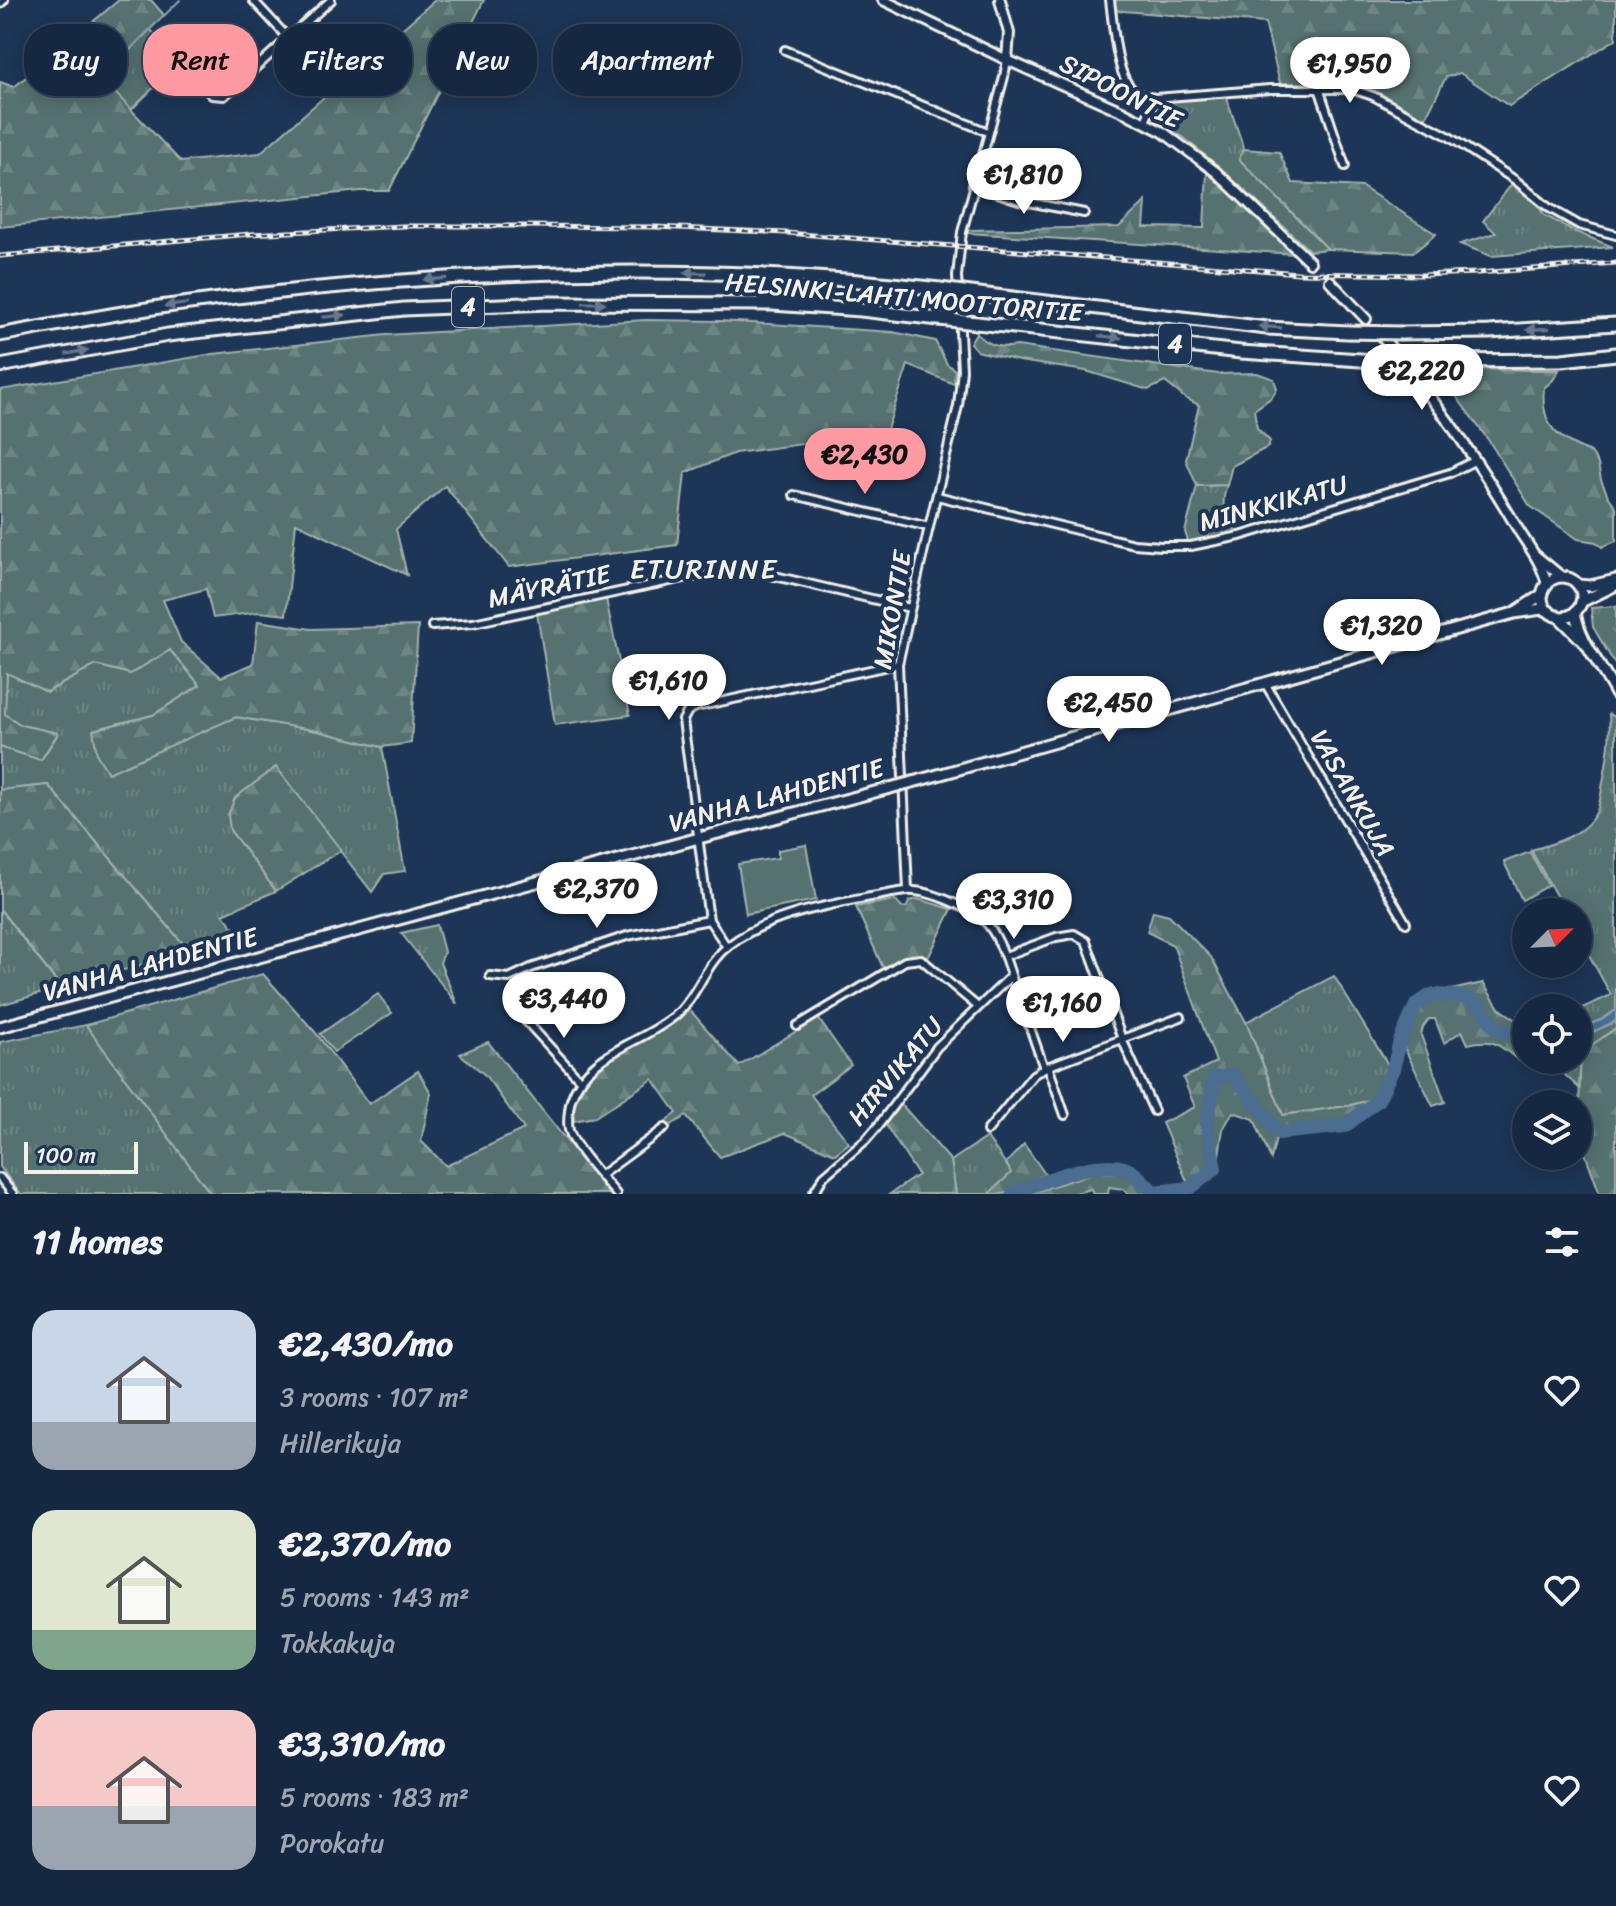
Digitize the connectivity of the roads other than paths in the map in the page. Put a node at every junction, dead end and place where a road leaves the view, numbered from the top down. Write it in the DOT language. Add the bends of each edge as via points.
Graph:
graph roads {
  1 [pos="253,0"];
  2 [pos="331,0"];
  3 [pos="883,0"];
  4 [pos="1000,0"];
  5 [pos="1110,0"];
  6 [pos="275,24"];
  7 [pos="304,24"];
  8 [pos="785,50"];
  9 [pos="274,51"];
  10 [pos="1007,60"];
  11 [pos="258,65"];
  12 [pos="1319,88"];
  13 [pos="1155,98"];
  14 [pos="1145,122"];
  15 [pos="988,132"];
  16 [pos="1345,166"];
  17 [pos="973,185"];
  18 [pos="1084,213"];
  19 [pos="1616,235"];
  20 [pos="1310,262"];
  21 [pos="1330,281"];
  22 [pos="1366,319"];
  23 [pos="1616,324"];
  24 [pos="0,335"];
  25 [pos="1382,337"];
  26 [pos="1395,353"];
  27 [pos="1616,354"];
  28 [pos="0,366"];
  29 [pos="1408,369"];
  30 [pos="1476,460"];
  31 [pos="794,495"];
  32 [pos="937,496"];
  33 [pos="929,527"];
  34 [pos="1534,555"];
  35 [pos="1562,577"];
  36 [pos="1616,582"];
  37 [pos="1578,585"];
  38 [pos="1545,590"];
  39 [pos="1581,602"];
  40 [pos="910,608"];
  41 [pos="1575,612"];
  42 [pos="1514,613"];
  43 [pos="1553,614"];
  44 [pos="432,626"];
  45 [pos="1589,647"];
  46 [pos="898,664"];
  47 [pos="1265,683"];
  48 [pos="1616,694"];
  49 [pos="699,838"];
  50 [pos="908,890"];
  51 [pos="709,920"];
  52 [pos="1406,923"];
  53 [pos="727,947"];
  54 [pos="1005,956"];
  55 [pos="490,976"];
  56 [pos="1011,976"];
  57 [pos="978,1007"];
  58 [pos="1181,1017"];
  59 [pos="525,1020"];
  60 [pos="797,1026"];
  61 [pos="0,1027"];
  62 [pos="1122,1039"];
  63 [pos="1046,1067"];
  64 [pos="581,1081"];
  65 [pos="1154,1111"];
  66 [pos="1065,1115"];
  67 [pos="665,1128"];
  68 [pos="987,1131"];
  69 [pos="601,1175"];
  70 [pos="0,1178"];
  71 [pos="13,1194"];
  72 [pos="616,1194"];
  73 [pos="813,1194"];
  1 -- 6 [label="street"];
  2 -- 7 [label="street"];
  3 -- 10 [label="street, SIPOONTIE"];
  4 -- 10 [label="street" via="1009,33"];
  5 -- 13 [label="street" via="1126,81 1133,91"];
  8 -- 15 [label="street"];
  9 -- 11 [label="street"];
  10 -- 14 [label="street, SIPOONTIE"];
  10 -- 15 [label="street, MIKONTIE"];
  12 -- 13 [label="street"];
  12 -- 16 [label="street"];
  12 -- 19 [label="street" via="1352,89 1380,100 1457,141 1549,208 1579,225"];
  13 -- 14 [label="street"];
  14 -- 20 [label="street, SIPOONTIE" via="1216,172"];
  15 -- 17 [label="street, MIKONTIE"];
  17 -- 18 [label="street"];
  17 -- 32 [label="street, MIKONTIE" via="958,266 958,406"];
  21 -- 22 [label="street"];
  23 -- 24 [label="highway, HELSINKI-LAHTI MOOTTORITIE / 4, one-way, bridge" via="1489,332 1267,328 834,278 684,272 414,280 164,307"];
  25 -- 26 [label="street"];
  28 -- 27 [label="highway, HELSINKI-LAHTI MOOTTORITIE / 4, one-way, bridge" via="168,335 404,309 549,303 772,304 861,310 1241,352 1375,361 1562,360"];
  29 -- 30 [label="street"];
  30 -- 32 [label="street, MINKKIKATU" via="1450,473 1253,532 1178,547 1134,544"];
  30 -- 34 [label="street"];
  31 -- 33 [label="street"];
  32 -- 33 [label="street, MIKONTIE"];
  33 -- 40 [label="street, MIKONTIE"];
  34 -- 35 [label="street"];
  34 -- 38 [label="street"];
  35 -- 37 [label="main road"];
  35 -- 38 [label="main road"];
  36 -- 37 [label="main road"];
  36 -- 39 [label="main road"];
  37 -- 39 [label="main road"];
  38 -- 42 [label="main road, VANHA LAHDENTIE"];
  38 -- 43 [label="main road" via="1543,601"];
  39 -- 41 [label="main road"];
  40 -- 44 [label="street, MÄYRÄTIE" via="754,571 689,577 473,623"];
  40 -- 46 [label="street, MIKONTIE"];
  41 -- 43 [label="main road"];
  41 -- 45 [label="main road"];
  42 -- 43 [label="main road, VANHA LAHDENTIE" via="1542,609"];
  42 -- 47 [label="main road, VANHA LAHDENTIE"];
  43 -- 45 [label="main road"];
  45 -- 48 [label="main road"];
  46 -- 49 [label="street" via="688,711 683,720"];
  46 -- 50 [label="street, MIKONTIE"];
  47 -- 49 [label="main road, VANHA LAHDENTIE, bridge"];
  47 -- 52 [label="street, VASANKUJA"];
  49 -- 51 [label="street"];
  49 -- 61 [label="main road, VANHA LAHDENTIE"];
  50 -- 53 [label="street" via="772,921"];
  50 -- 54 [label="street" via="949,901 982,918"];
  51 -- 53 [label="street"];
  51 -- 55 [label="street" via="627,936 509,978"];
  53 -- 64 [label="street" via="704,973 686,1006 615,1049"];
  54 -- 56 [label="street"];
  54 -- 62 [label="street" via="1056,937 1074,934 1086,941"];
  56 -- 57 [label="street, HIRVIKATU"];
  56 -- 63 [label="street"];
  57 -- 60 [label="street" via="921,959 905,961"];
  57 -- 73 [label="street, HIRVIKATU" via="937,1047 878,1126 824,1176"];
  58 -- 62 [label="street"];
  59 -- 64 [label="street"];
  62 -- 63 [label="street"];
  62 -- 65 [label="street"];
  63 -- 66 [label="street"];
  63 -- 68 [label="street" via="1033,1075"];
  64 -- 69 [label="street" via="570,1101 568,1129"];
  67 -- 69 [label="street"];
  69 -- 72 [label="street"];
  70 -- 71 [label="street"];
}
